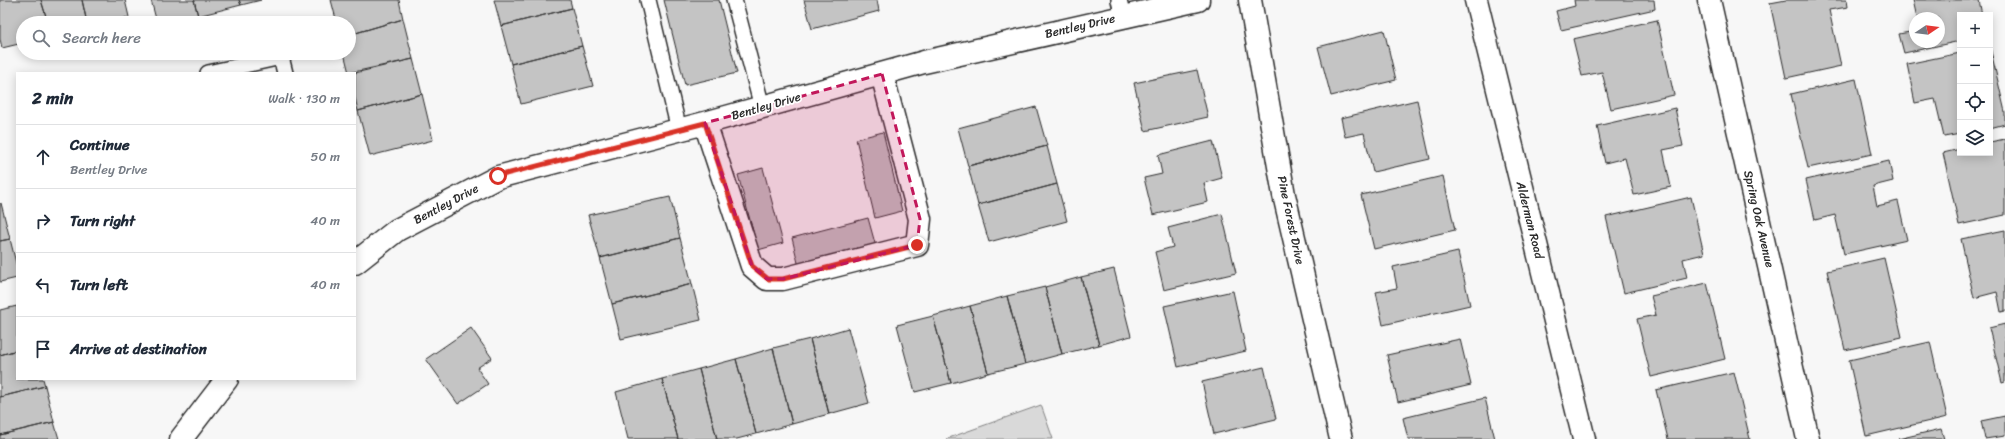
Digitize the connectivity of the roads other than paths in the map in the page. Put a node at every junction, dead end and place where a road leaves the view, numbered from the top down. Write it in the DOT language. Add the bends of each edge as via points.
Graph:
graph roads {
  1 [pos="648,0"];
  2 [pos="734,0"];
  3 [pos="1198,0"];
  4 [pos="1250,0"];
  5 [pos="1476,0"];
  6 [pos="1709,0"];
  7 [pos="1121,8"];
  8 [pos="267,60"];
  9 [pos="282,60"];
  10 [pos="213,72"];
  11 [pos="285,72"];
  12 [pos="882,74"];
  13 [pos="762,107"];
  14 [pos="705,123"];
  15 [pos="679,130"];
  16 [pos="356,261"];
  17 [pos="226,380"];
  18 [pos="181,439"];
  19 [pos="1341,439"];
  20 [pos="1584,439"];
  21 [pos="1808,439"];
  1 -- 15 [label="lane"];
  2 -- 13 [label="lane"];
  3 -- 7 [label="street, Bentley Drive"];
  4 -- 19 [label="street, Pine Forest Drive" via="1284,195"];
  5 -- 20 [label="street, Alderman Road"];
  6 -- 21 [label="street, Spring Oak Avenue"];
  7 -- 12 [label="street, Bentley Drive"];
  8 -- 10 [label="lane"];
  9 -- 11 [label="lane"];
  12 -- 13 [label="street, Bentley Drive"];
  12 -- 14 [label="street" via="920,220 917,245 783,279 768,279 752,266"];
  13 -- 14 [label="street, Bentley Drive"];
  14 -- 15 [label="street, Bentley Drive"];
  15 -- 16 [label="street, Bentley Drive" via="498,176 397,230"];
  17 -- 18 [label="street"];
}
